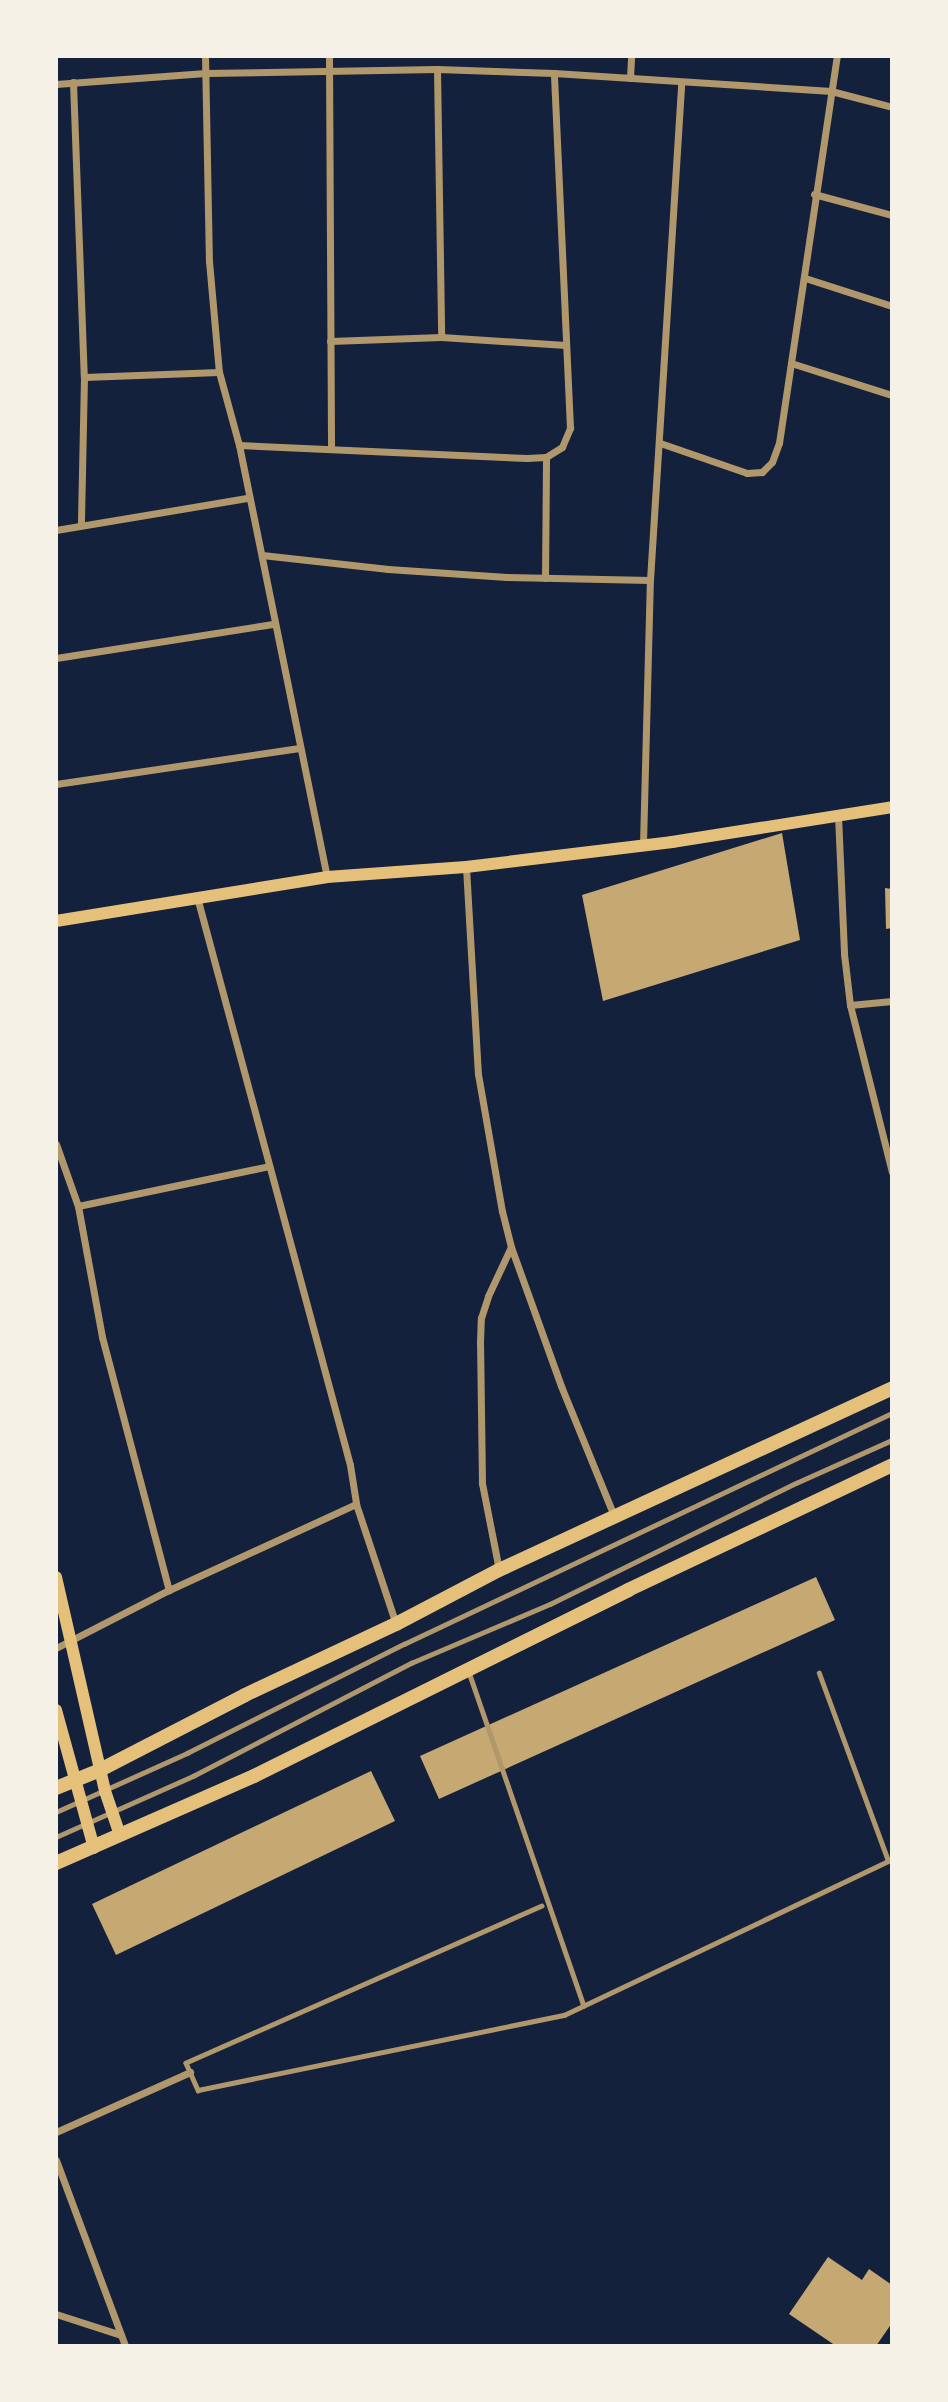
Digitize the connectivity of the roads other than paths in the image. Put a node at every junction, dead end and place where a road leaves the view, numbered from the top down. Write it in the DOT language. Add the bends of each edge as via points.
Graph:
graph roads {
  1 [pos="205,56"];
  2 [pos="329,56"];
  3 [pos="631,56"];
  4 [pos="837,56"];
  5 [pos="437,69"];
  6 [pos="329,72"];
  7 [pos="554,72"];
  8 [pos="206,73"];
  9 [pos="630,78"];
  10 [pos="74,82"];
  11 [pos="681,82"];
  12 [pos="56,84"];
  13 [pos="831,91"];
  14 [pos="892,107"];
  15 [pos="814,194"];
  16 [pos="892,215"];
  17 [pos="805,278"];
  18 [pos="892,306"];
  19 [pos="441,337"];
  20 [pos="330,341"];
  21 [pos="566,345"];
  22 [pos="791,363"];
  23 [pos="219,372"];
  24 [pos="84,377"];
  25 [pos="892,395"];
  26 [pos="660,443"];
  27 [pos="239,445"];
  28 [pos="331,448"];
  29 [pos="546,457"];
  30 [pos="248,498"];
  31 [pos="81,525"];
  32 [pos="56,530"];
  33 [pos="262,555"];
  34 [pos="545,578"];
  35 [pos="650,580"];
  36 [pos="274,624"];
  37 [pos="56,658"];
  38 [pos="299,748"];
  39 [pos="56,784"];
  40 [pos="892,807"];
  41 [pos="838,815"];
  42 [pos="643,845"];
  43 [pos="466,867"];
  44 [pos="327,877"];
  45 [pos="197,897"];
  46 [pos="56,921"];
  47 [pos="892,1000"];
  48 [pos="850,1005"];
  49 [pos="56,1144"];
  50 [pos="269,1166"];
  51 [pos="892,1172"];
  52 [pos="78,1206"];
  53 [pos="511,1247"];
  54 [pos="892,1388"];
  55 [pos="892,1413"];
  56 [pos="892,1440"];
  57 [pos="892,1465"];
  58 [pos="356,1504"];
  59 [pos="615,1517"];
  60 [pos="499,1570"];
  61 [pos="56,1577"];
  62 [pos="169,1590"];
  63 [pos="396,1624"];
  64 [pos="72,1641"];
  65 [pos="56,1648"];
  66 [pos="469,1671"];
  67 [pos="819,1673"];
  68 [pos="56,1710"];
  69 [pos="100,1770"];
  70 [pos="74,1780"];
  71 [pos="56,1788"];
  72 [pos="105,1791"];
  73 [pos="80,1801"];
  74 [pos="56,1812"];
  75 [pos="112,1813"];
  76 [pos="86,1824"];
  77 [pos="120,1835"];
  78 [pos="56,1837"];
  79 [pos="94,1848"];
  80 [pos="56,1863"];
  81 [pos="542,1906"];
  82 [pos="584,2006"];
  83 [pos="190,2072"];
  84 [pos="56,2132"];
  85 [pos="56,2160"];
  86 [pos="56,2314"];
  87 [pos="121,2335"];
  88 [pos="125,2346"];
  1 -- 8 [label="street"];
  2 -- 6 [label="street"];
  3 -- 9 [label="street"];
  4 -- 13 [label="street"];
  5 -- 6 [label="street"];
  5 -- 7 [label="street"];
  5 -- 19 [label="street"];
  6 -- 8 [label="street"];
  6 -- 20 [label="street"];
  7 -- 9 [label="street"];
  7 -- 21 [label="street"];
  8 -- 10 [label="street"];
  8 -- 23 [label="street" via="209,261"];
  9 -- 11 [label="street"];
  10 -- 12 [label="street"];
  10 -- 24 [label="street"];
  11 -- 13 [label="street"];
  11 -- 26 [label="street"];
  13 -- 14 [label="street"];
  13 -- 15 [label="street"];
  15 -- 16 [label="street"];
  15 -- 17 [label="street"];
  17 -- 18 [label="street"];
  17 -- 22 [label="street"];
  19 -- 20 [label="street"];
  19 -- 21 [label="street"];
  20 -- 28 [label="street"];
  21 -- 29 [label="street" via="570,428 562,447"];
  22 -- 25 [label="street"];
  22 -- 26 [label="street" via="779,443 772,462 762,472 747,472"];
  23 -- 24 [label="street"];
  23 -- 27 [label="street"];
  24 -- 31 [label="street"];
  26 -- 35 [label="street"];
  27 -- 28 [label="street"];
  27 -- 30 [label="street"];
  28 -- 29 [label="street"];
  29 -- 34 [label="street"];
  30 -- 31 [label="street"];
  30 -- 33 [label="street"];
  31 -- 32 [label="street"];
  33 -- 34 [label="street" via="388,569"];
  33 -- 36 [label="street"];
  34 -- 35 [label="street"];
  35 -- 42 [label="street"];
  36 -- 37 [label="street"];
  36 -- 38 [label="street"];
  38 -- 39 [label="street"];
  38 -- 44 [label="street"];
  40 -- 41 [label="main road"];
  41 -- 42 [label="main road"];
  41 -- 48 [label="street"];
  42 -- 43 [label="main road"];
  43 -- 44 [label="main road"];
  43 -- 53 [label="street" via="478,1074"];
  44 -- 45 [label="main road"];
  45 -- 46 [label="main road"];
  45 -- 50 [label="street"];
  47 -- 48 [label="street"];
  48 -- 51 [label="street"];
  49 -- 52 [label="street"];
  50 -- 52 [label="street"];
  50 -- 58 [label="street" via="350,1465"];
  52 -- 62 [label="street" via="102,1337"];
  53 -- 59 [label="street"];
  53 -- 60 [label="street" via="488,1296 480,1330 482,1483"];
  54 -- 59 [label="main road"];
  55 -- 72 [label="lane" via="392,1649"];
  56 -- 75 [label="lane" via="550,1604 411,1663 288,1730"];
  57 -- 66 [label="main road"];
  58 -- 62 [label="street"];
  58 -- 63 [label="street"];
  59 -- 60 [label="main road"];
  60 -- 63 [label="main road"];
  61 -- 64 [label="main road"];
  62 -- 64 [label="street"];
  63 -- 69 [label="main road" via="244,1695"];
  64 -- 65 [label="street"];
  64 -- 69 [label="main road"];
  66 -- 77 [label="main road" via="254,1776"];
  66 -- 82 [label="lane"];
  67 -- 82 [label="lane" via="888,1861"];
  68 -- 70 [label="main road"];
  69 -- 70 [label="main road"];
  69 -- 72 [label="main road"];
  70 -- 71 [label="main road"];
  70 -- 73 [label="main road"];
  72 -- 73 [label="lane"];
  72 -- 75 [label="main road"];
  73 -- 74 [label="lane"];
  73 -- 76 [label="main road"];
  75 -- 76 [label="lane"];
  75 -- 77 [label="main road"];
  76 -- 78 [label="lane"];
  76 -- 79 [label="main road"];
  77 -- 79 [label="main road"];
  79 -- 80 [label="main road"];
  81 -- 83 [label="lane" via="186,2063"];
  82 -- 83 [label="lane" via="564,2015 198,2090"];
  83 -- 84 [label="street"];
  85 -- 87 [label="street"];
  86 -- 87 [label="street"];
  87 -- 88 [label="street"];
}
